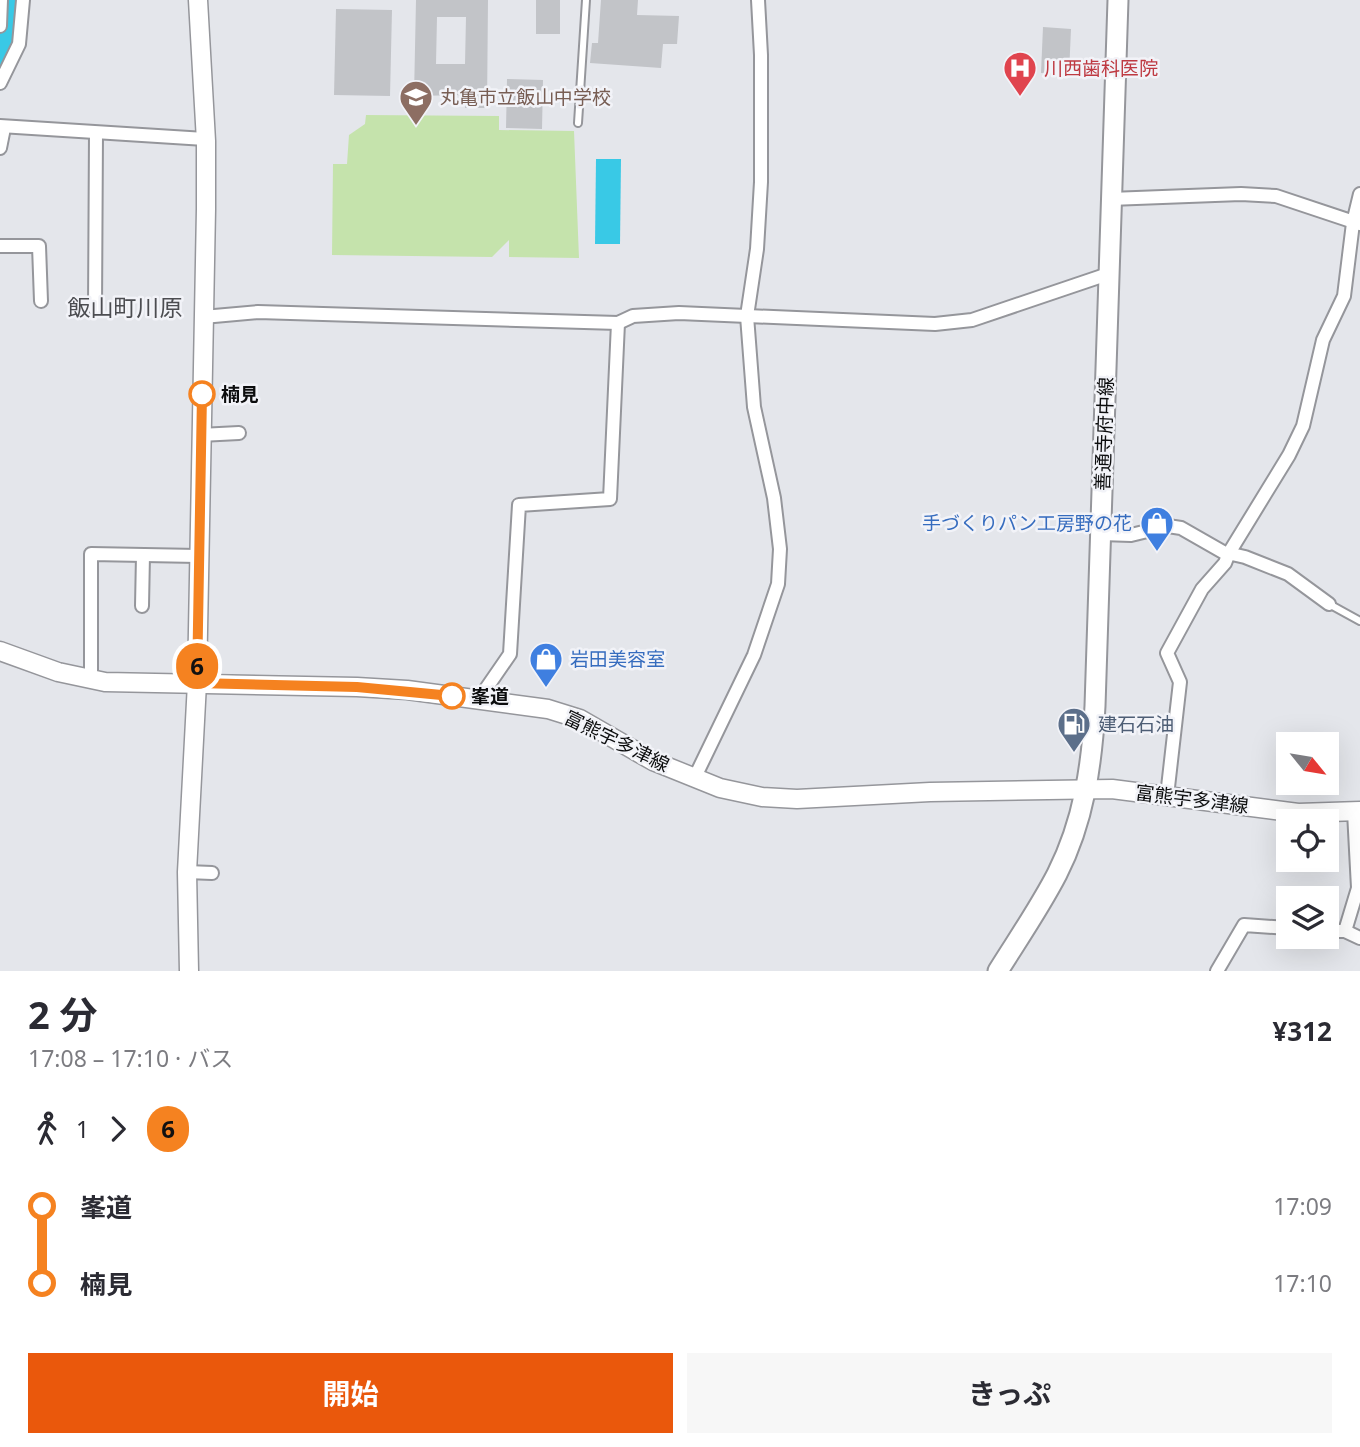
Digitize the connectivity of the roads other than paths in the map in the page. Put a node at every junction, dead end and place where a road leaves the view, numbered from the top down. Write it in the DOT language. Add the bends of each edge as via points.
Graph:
graph roads {
  1 [pos="1,0"];
  2 [pos="23,0"];
  3 [pos="198,0"];
  4 [pos="586,0"];
  5 [pos="758,0"];
  6 [pos="1118,0"];
  7 [pos="0,26"];
  8 [pos="0,83"];
  9 [pos="578,123"];
  10 [pos="2,127"];
  11 [pos="96,133"];
  12 [pos="205,139"];
  13 [pos="0,148"];
  14 [pos="1360,194"];
  15 [pos="1110,199"];
  16 [pos="1357,224"];
  17 [pos="0,246"];
  18 [pos="1108,274"];
  19 [pos="41,301"];
  20 [pos="95,309"];
  21 [pos="747,316"];
  22 [pos="203,317"];
  23 [pos="618,323"];
  24 [pos="239,433"];
  25 [pos="200,435"];
  26 [pos="1101,534"];
  27 [pos="1229,553"];
  28 [pos="143,555"];
  29 [pos="198,556"];
  30 [pos="1329,604"];
  31 [pos="142,606"];
  32 [pos="1360,621"];
  33 [pos="0,652"];
  34 [pos="91,679"];
  35 [pos="197,683"];
  36 [pos="479,699"];
  37 [pos="695,778"];
  38 [pos="1086,790"];
  39 [pos="1167,796"];
  40 [pos="1357,811"];
  41 [pos="187,872"];
  42 [pos="212,873"];
  43 [pos="1276,927"];
  44 [pos="1339,931"];
  45 [pos="1345,931"];
  46 [pos="1360,938"];
  47 [pos="189,971"];
  48 [pos="998,971"];
  49 [pos="1217,971"];
  1 -- 7 [label="street"];
  2 -- 8 [label="street" via="19,44"];
  3 -- 12 [label="main road"];
  4 -- 9 [label="lane"];
  5 -- 21 [label="street" via="761,182"];
  6 -- 15 [label="main road, 善通寺府中線"];
  10 -- 11 [label="street"];
  10 -- 13 [label="street"];
  11 -- 12 [label="street"];
  11 -- 20 [label="street"];
  12 -- 22 [label="main road"];
  14 -- 16 [label="street"];
  15 -- 16 [label="street" via="1276,196"];
  15 -- 18 [label="main road, 善通寺府中線"];
  16 -- 27 [label="street" via="1344,296 1322,340 1303,426"];
  17 -- 19 [label="street" via="39,246"];
  18 -- 21 [label="street" via="972,320 935,324"];
  18 -- 26 [label="main road, 善通寺府中線"];
  21 -- 23 [label="street" via="679,313 633,316"];
  21 -- 37 [label="street" via="754,407 776,511 778,584 754,655"];
  22 -- 23 [label="street" via="258,312"];
  22 -- 25 [label="main road"];
  23 -- 36 [label="street" via="610,499 519,505 510,654"];
  24 -- 25 [label="street"];
  25 -- 29 [label="main road"];
  26 -- 27 [label="street" via="1131,535 1168,526"];
  26 -- 38 [label="main road, 善通寺府中線" via="1094,732"];
  27 -- 30 [label="street" via="1288,575"];
  27 -- 39 [label="street" via="1202,589 1167,653 1180,682"];
  28 -- 29 [label="street"];
  28 -- 31 [label="street"];
  28 -- 34 [label="street" via="91,554"];
  29 -- 35 [label="main road"];
  30 -- 32 [label="lane"];
  33 -- 34 [label="main road, 富熊宇多津線"];
  34 -- 35 [label="main road, 富熊宇多津線"];
  35 -- 36 [label="main road, 富熊宇多津線" via="357,687"];
  35 -- 41 [label="main road"];
  36 -- 37 [label="main road, 富熊宇多津線" via="565,714"];
  37 -- 38 [label="main road, 富熊宇多津線" via="762,797 797,799"];
  38 -- 39 [label="main road, 富熊宇多津線"];
  38 -- 48 [label="main road, 善通寺府中線" via="1057,873"];
  39 -- 40 [label="main road, 富熊宇多津線" via="1298,813"];
  40 -- 45 [label="street" via="1358,888"];
  41 -- 42 [label="street"];
  41 -- 47 [label="main road"];
  43 -- 49 [label="street" via="1244,925"];
  44 -- 45 [label="street"];
  45 -- 46 [label="street"];
}
